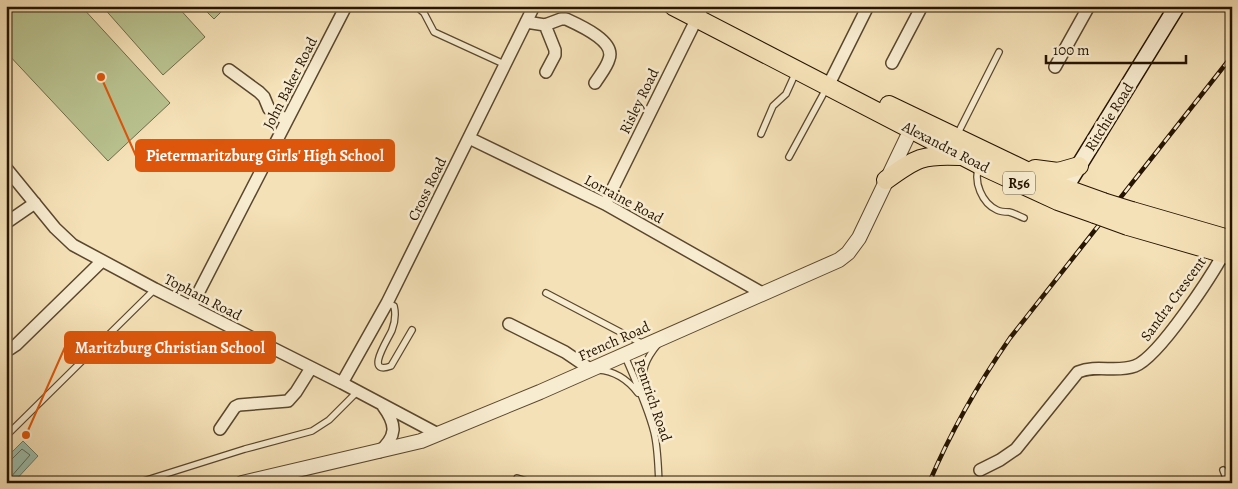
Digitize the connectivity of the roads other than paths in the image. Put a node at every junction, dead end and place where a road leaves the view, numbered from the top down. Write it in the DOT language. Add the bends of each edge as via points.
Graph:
graph roads {
  1 [pos="346,6"];
  2 [pos="416,6"];
  3 [pos="534,6"];
  4 [pos="673,6"];
  5 [pos="868,6"];
  6 [pos="922,6"];
  7 [pos="1088,6"];
  8 [pos="1177,6"];
  9 [pos="698,10"];
  10 [pos="526,22"];
  11 [pos="545,26"];
  12 [pos="999,52"];
  13 [pos="892,63"];
  14 [pos="506,65"];
  15 [pos="1055,67"];
  16 [pos="229,70"];
  17 [pos="797,70"];
  18 [pos="546,72"];
  19 [pos="830,81"];
  20 [pos="595,83"];
  21 [pos="287,120"];
  22 [pos="914,124"];
  23 [pos="761,134"];
  24 [pos="956,137"];
  25 [pos="469,138"];
  26 [pos="964,156"];
  27 [pos="789,157"];
  28 [pos="980,164"];
  29 [pos="1079,166"];
  30 [pos="6,168"];
  31 [pos="1022,169"];
  32 [pos="886,180"];
  33 [pos="1061,195"];
  34 [pos="35,204"];
  35 [pos="605,204"];
  36 [pos="1024,218"];
  37 [pos="6,223"];
  38 [pos="1229,247"];
  39 [pos="102,261"];
  40 [pos="155,289"];
  41 [pos="546,293"];
  42 [pos="762,293"];
  43 [pos="387,303"];
  44 [pos="190,307"];
  45 [pos="509,324"];
  46 [pos="412,330"];
  47 [pos="666,335"];
  48 [pos="644,345"];
  49 [pos="6,348"];
  50 [pos="624,354"];
  51 [pos="311,368"];
  52 [pos="590,369"];
  53 [pos="342,383"];
  54 [pos="358,391"];
  55 [pos="642,397"];
  56 [pos="382,404"];
  57 [pos="220,429"];
  58 [pos="438,434"];
  59 [pos="6,436"];
  60 [pos="379,452"];
  61 [pos="980,470"];
  62 [pos="1223,470"];
  63 [pos="517,478"];
  64 [pos="137,483"];
  65 [pos="242,483"];
  66 [pos="533,483"];
  67 [pos="659,483"];
  68 [pos="1228,483"];
  1 -- 21 [label="street, John Baker Road"];
  2 -- 14 [label="lane" via="424,13 434,32"];
  3 -- 10 [label="street, Cross Road"];
  4 -- 9 [label="main road, Alexandra Road / R56"];
  5 -- 19 [label="street"];
  6 -- 13 [label="street"];
  7 -- 15 [label="street"];
  8 -- 29 [label="main road, Ritchie Road"];
  9 -- 17 [label="main road, Alexandra Road / R56"];
  9 -- 19 [label="main road, Alexandra Road / R56"];
  9 -- 35 [label="street, Risley Road"];
  10 -- 11 [label="street"];
  10 -- 14 [label="street, Cross Road"];
  11 -- 18 [label="street" via="555,50"];
  11 -- 20 [label="street" via="566,19 605,42 610,50 609,59"];
  12 -- 24 [label="lane"];
  14 -- 25 [label="street, Cross Road"];
  16 -- 21 [label="street" via="264,97 269,109"];
  17 -- 19 [label="main road, Alexandra Road / R56"];
  17 -- 23 [label="lane" via="786,94 773,106"];
  19 -- 22 [label="main road, Alexandra Road / R56"];
  19 -- 27 [label="lane"];
  21 -- 44 [label="street, John Baker Road"];
  22 -- 24 [label="main road, Alexandra Road / R56"];
  22 -- 26 [label="main road, Alexandra Road / R56"];
  22 -- 32 [label="street, French Road"];
  24 -- 31 [label="main road, Alexandra Road / R56"];
  25 -- 35 [label="street, Lorraine Road"];
  25 -- 43 [label="street, Cross Road"];
  26 -- 28 [label="main road, Alexandra Road / R56"];
  26 -- 32 [label="main road" via="933,156 916,160"];
  28 -- 33 [label="main road, Alexandra Road / R56"];
  28 -- 36 [label="lane" via="976,179 985,199 1000,212 1011,212"];
  29 -- 31 [label="main road" via="1058,172"];
  29 -- 33 [label="main road, Ritchie Road"];
  30 -- 34 [label="street, Topham Road"];
  31 -- 33 [label="main road, Alexandra Road / R56"];
  32 -- 42 [label="street, French Road" via="859,238 848,253 839,260"];
  33 -- 38 [label="main road, Alexandra Road / R56, bridge"];
  34 -- 37 [label="street"];
  34 -- 39 [label="street, Topham Road" via="68,240"];
  35 -- 42 [label="street, Lorraine Road"];
  38 -- 61 [label="street, Sandra Crescent" via="1177,324 1144,360 1130,368 1090,368 1078,372 1016,449"];
  39 -- 40 [label="street, Topham Road"];
  39 -- 49 [label="street" via="16,345"];
  40 -- 44 [label="street, Topham Road"];
  40 -- 59 [label="lane"];
  41 -- 48 [label="lane"];
  42 -- 47 [label="street, French Road"];
  43 -- 46 [label="lane" via="394,306 396,312 392,330 378,359 381,367 391,366"];
  43 -- 53 [label="street, Cross Road"];
  44 -- 51 [label="street, Topham Road"];
  45 -- 52 [label="street" via="565,352"];
  47 -- 48 [label="street, French Road"];
  47 -- 55 [label="lane" via="643,366"];
  48 -- 50 [label="street, French Road"];
  50 -- 52 [label="street, French Road"];
  50 -- 55 [label="lane, Pentrich Road"];
  51 -- 53 [label="street, Topham Road"];
  51 -- 57 [label="street" via="288,401 239,405"];
  52 -- 55 [label="lane" via="621,376"];
  52 -- 58 [label="street, French Road"];
  53 -- 54 [label="street, Topham Road"];
  54 -- 56 [label="street, Topham Road"];
  54 -- 64 [label="lane" via="330,420 312,431"];
  55 -- 67 [label="lane, Pentrich Road" via="655,438"];
  56 -- 58 [label="street, Topham Road"];
  56 -- 60 [label="street" via="393,428 390,442"];
  58 -- 60 [label="street, French Road"];
  60 -- 65 [label="street, French Road"];
  62 -- 68 [label="lane"];
  63 -- 66 [label="lane"];
}
